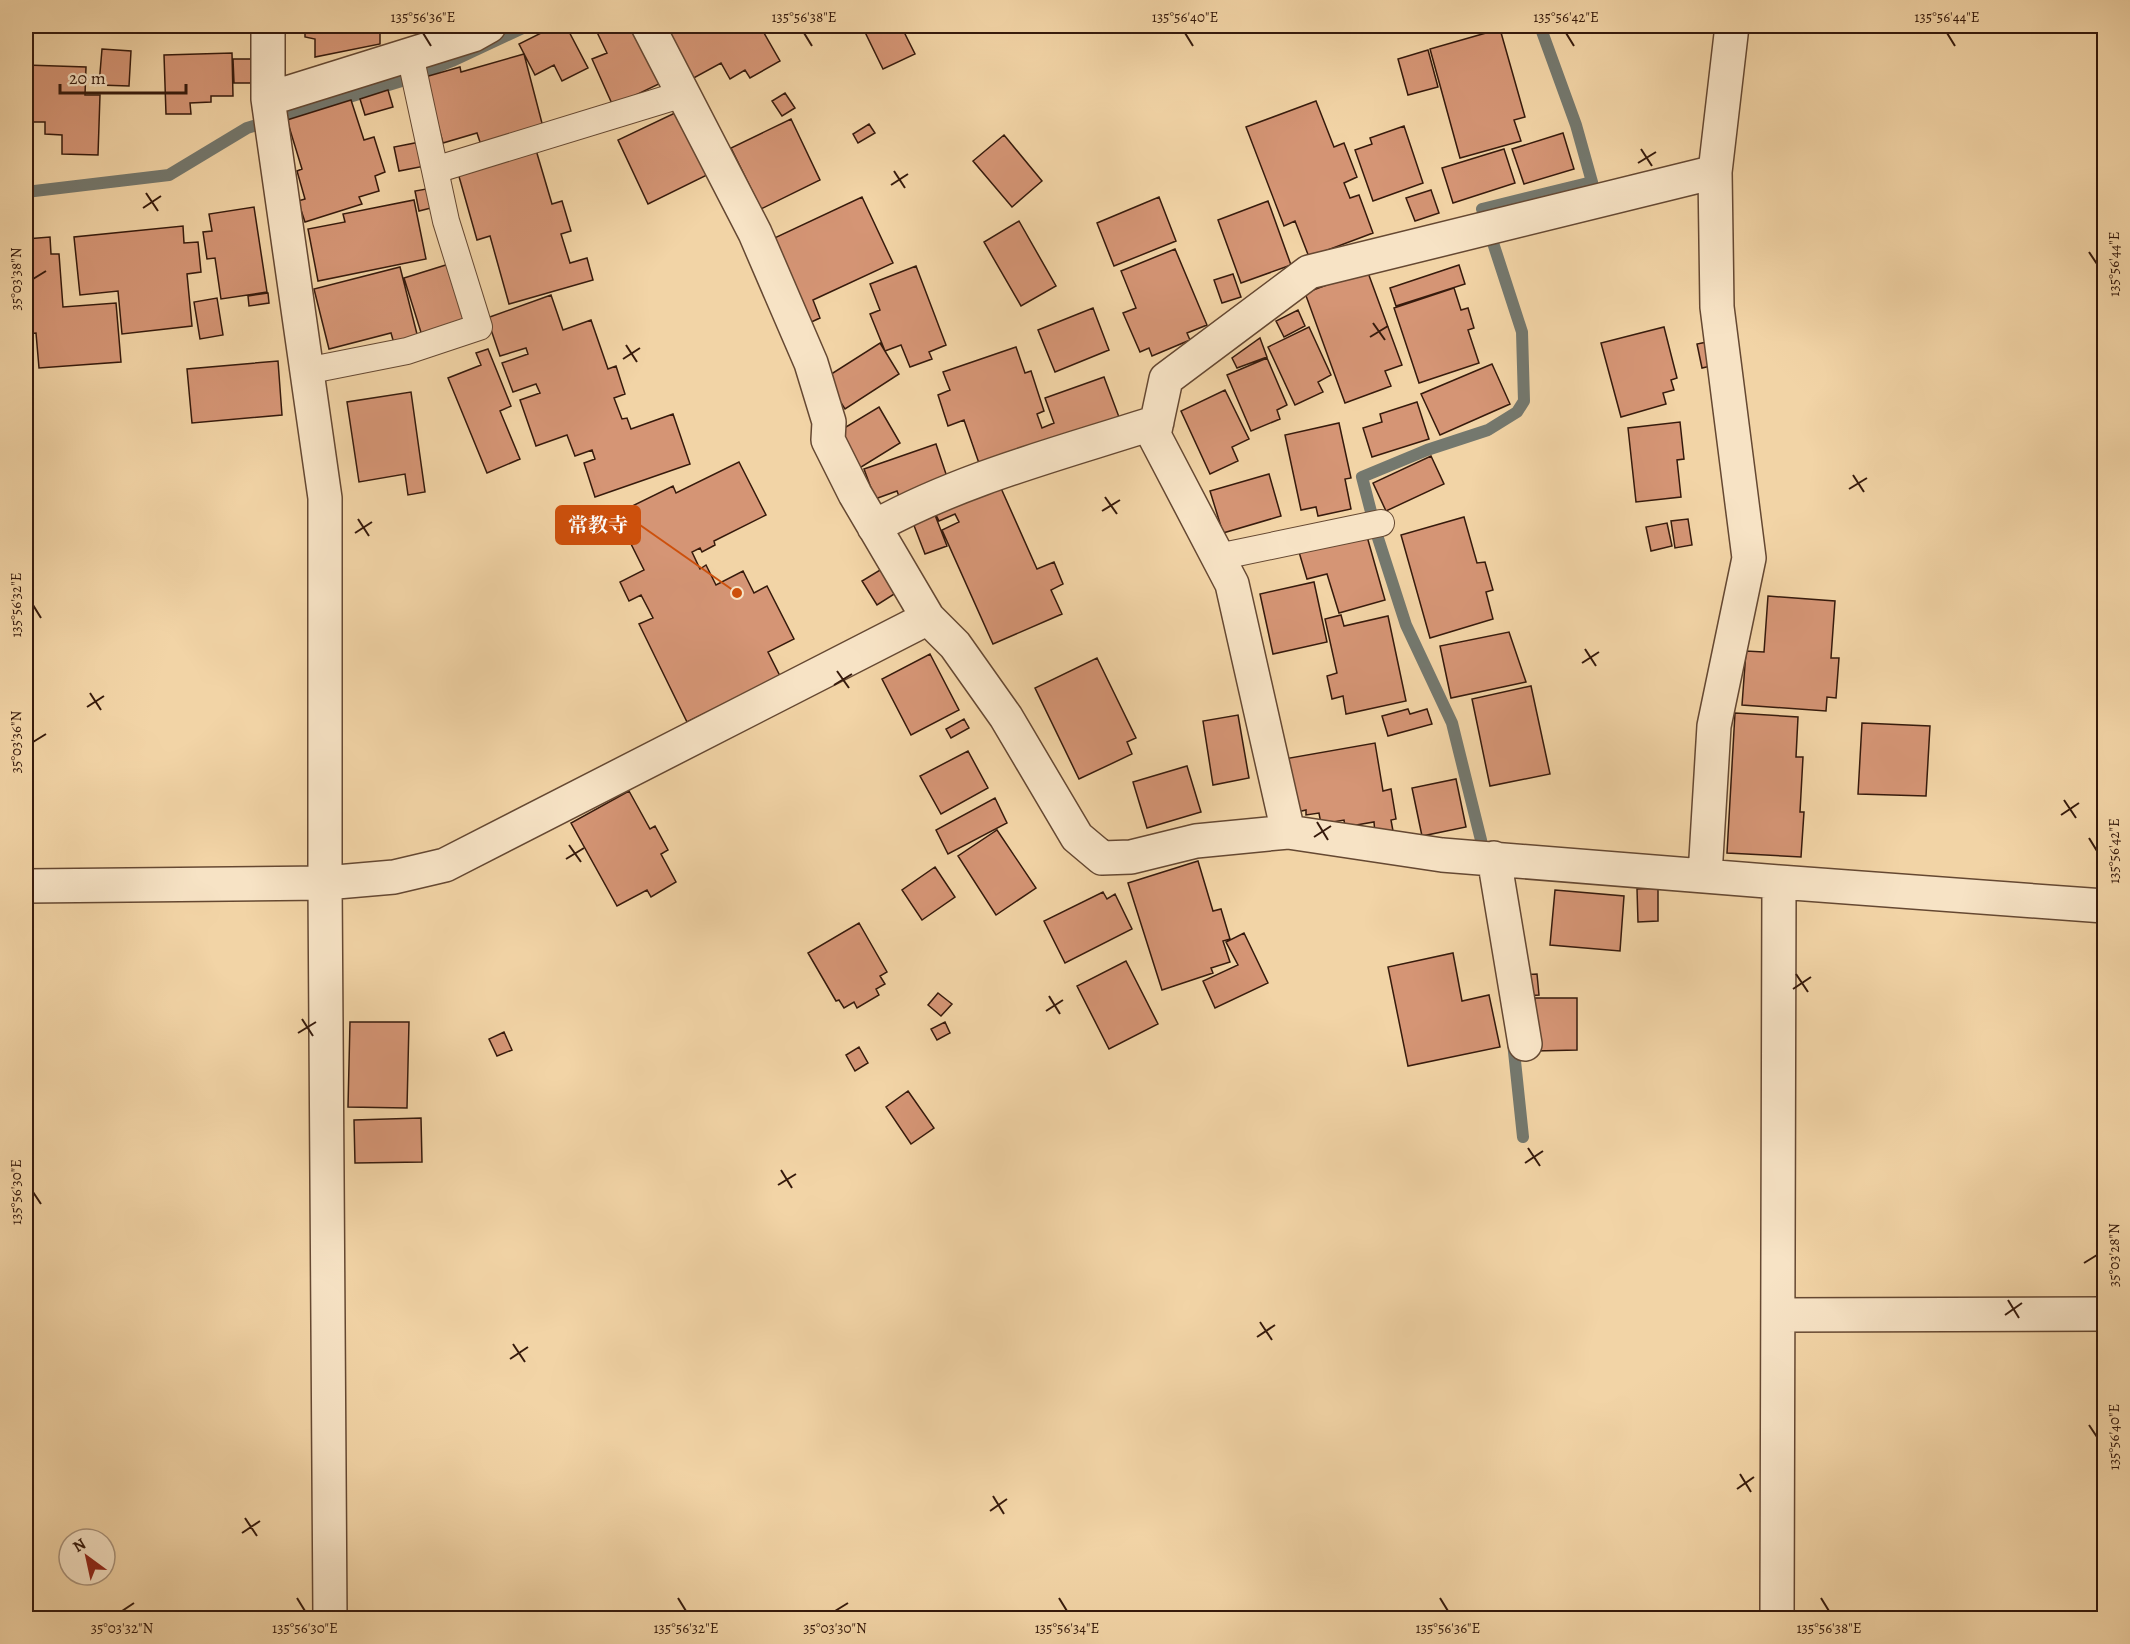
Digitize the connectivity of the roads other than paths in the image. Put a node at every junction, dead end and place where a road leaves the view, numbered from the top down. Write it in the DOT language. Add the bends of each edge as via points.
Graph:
graph roads {
  1 [pos="268,26"];
  2 [pos="489,26"];
  3 [pos="648,26"];
  4 [pos="1732,26"];
  5 [pos="410,55"];
  6 [pos="683,94"];
  7 [pos="268,99"];
  8 [pos="435,170"];
  9 [pos="1714,172"];
  10 [pos="306,371"];
  11 [pos="1157,422"];
  12 [pos="1381,523"];
  13 [pos="874,526"];
  14 [pos="1218,557"];
  15 [pos="928,618"];
  16 [pos="1288,832"];
  17 [pos="1494,858"];
  18 [pos="1706,875"];
  19 [pos="1779,882"];
  20 [pos="324,883"];
  21 [pos="26,886"];
  22 [pos="2104,906"];
  23 [pos="1525,1044"];
  24 [pos="2104,1314"];
  25 [pos="1778,1315"];
  26 [pos="330,1618"];
  27 [pos="1777,1618"];
  1 -- 7 [label="street"];
  2 -- 5 [label="street"];
  3 -- 6 [label="street"];
  4 -- 9 [label="street"];
  5 -- 7 [label="street"];
  5 -- 8 [label="lane"];
  6 -- 8 [label="lane"];
  6 -- 13 [label="street" via="755,233 811,363 829,422 828,440"];
  7 -- 10 [label="street"];
  8 -- 10 [label="lane" via="446,221 479,327 407,351"];
  9 -- 11 [label="street" via="1309,272 1166,379"];
  9 -- 18 [label="street" via="1717,307 1749,558 1714,726"];
  10 -- 20 [label="street" via="326,498"];
  11 -- 13 [label="street" via="1012,468 908,508"];
  11 -- 14 [label="street" via="1154,435"];
  12 -- 14 [label="lane"];
  13 -- 15 [label="street"];
  14 -- 16 [label="street" via="1232,584"];
  15 -- 16 [label="street" via="955,645 1006,717 1077,837 1102,858 1131,857 1196,841"];
  15 -- 20 [label="street" via="446,865 394,877"];
  16 -- 17 [label="street" via="1442,855"];
  17 -- 18 [label="street"];
  17 -- 23 [label="street"];
  18 -- 19 [label="street"];
  19 -- 22 [label="street"];
  19 -- 25 [label="street"];
  20 -- 21 [label="street"];
  20 -- 26 [label="street"];
  24 -- 25 [label="street"];
  25 -- 27 [label="street"];
}
